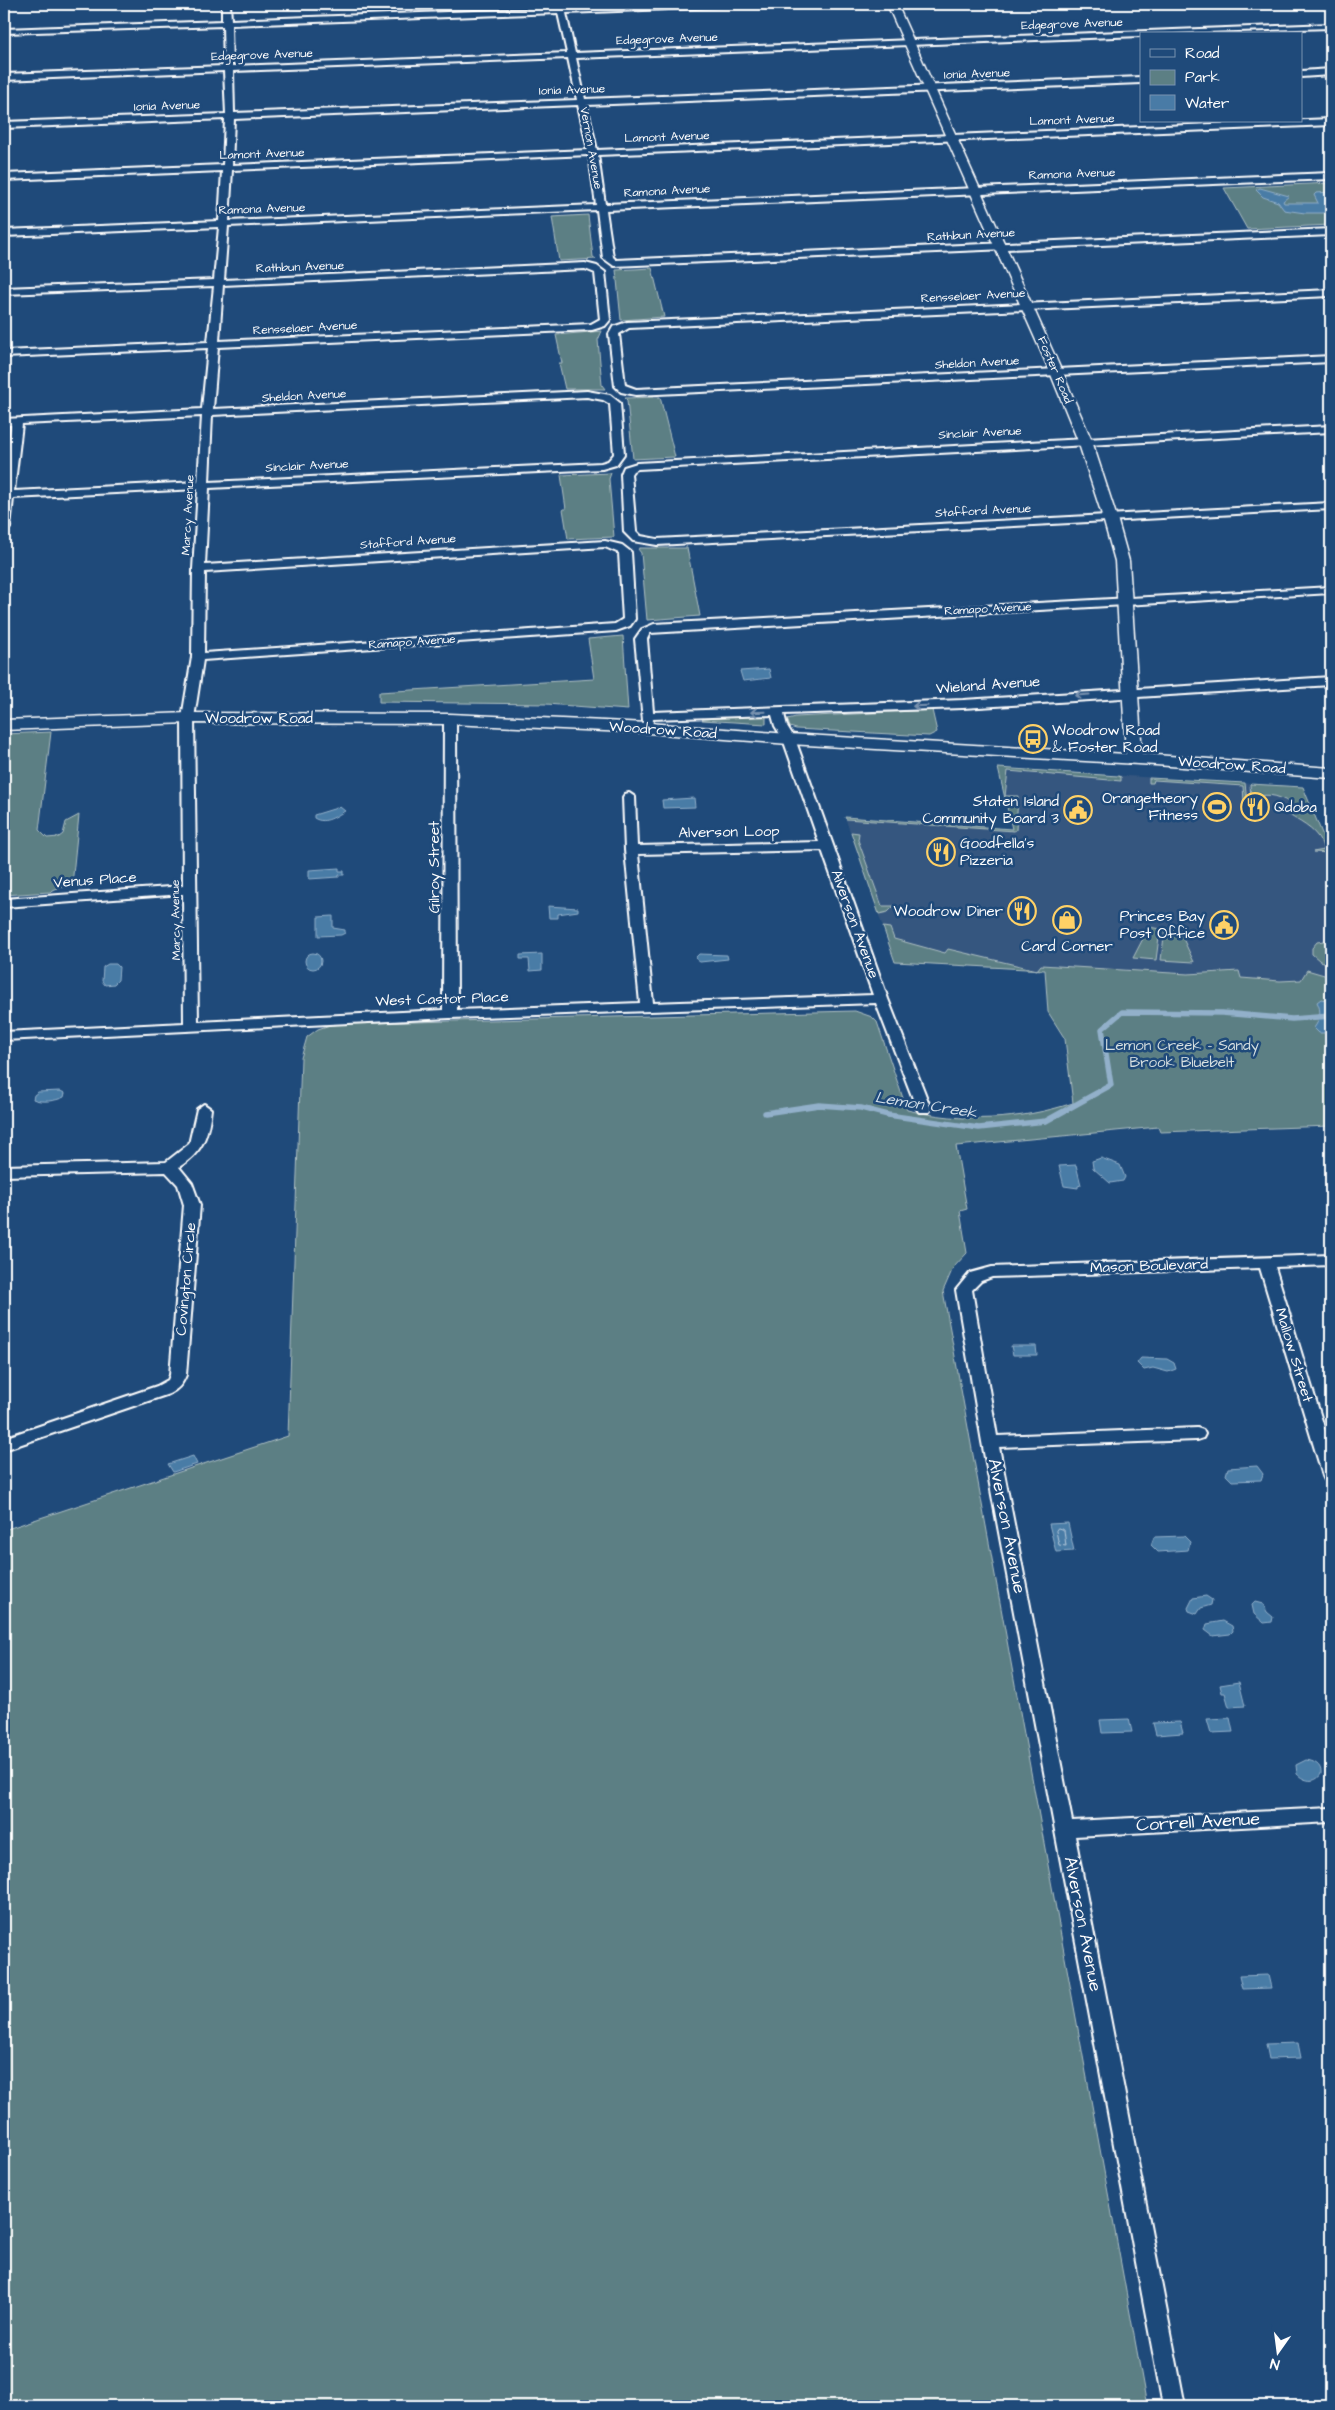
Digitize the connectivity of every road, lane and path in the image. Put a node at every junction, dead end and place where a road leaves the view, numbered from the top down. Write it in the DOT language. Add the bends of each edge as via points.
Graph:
graph roads {
  1 [pos="226,4"];
  2 [pos="746,4"];
  3 [pos="892,4"];
  4 [pos="561,7"];
  5 [pos="226,22"];
  6 [pos="1331,26"];
  7 [pos="4,32"];
  8 [pos="1173,32"];
  9 [pos="1140,33"];
  10 [pos="909,42"];
  11 [pos="573,55"];
  12 [pos="229,69"];
  13 [pos="1331,72"];
  14 [pos="1302,74"];
  15 [pos="4,77"];
  16 [pos="1140,80"];
  17 [pos="928,89"];
  18 [pos="583,102"];
  19 [pos="230,116"];
  20 [pos="1331,122"];
  21 [pos="4,125"];
  22 [pos="951,138"];
  23 [pos="593,153"];
  24 [pos="226,168"];
  25 [pos="1331,176"];
  26 [pos="4,177"];
  27 [pos="974,190"];
  28 [pos="600,206"];
  29 [pos="224,223"];
  30 [pos="1331,232"];
  31 [pos="4,233"];
  32 [pos="1000,246"];
  33 [pos="612,262"];
  34 [pos="221,282"];
  35 [pos="4,291"];
  36 [pos="1331,293"];
  37 [pos="1027,306"];
  38 [pos="605,320"];
  39 [pos="213,345"];
  40 [pos="4,354"];
  41 [pos="1331,359"];
  42 [pos="1056,372"];
  43 [pos="625,390"];
  44 [pos="207,414"];
  45 [pos="17,421"];
  46 [pos="4,422"];
  47 [pos="1331,430"];
  48 [pos="1084,441"];
  49 [pos="612,463"];
  50 [pos="204,484"];
  51 [pos="6,495"];
  52 [pos="1331,506"];
  53 [pos="1110,518"];
  54 [pos="4,528"];
  55 [pos="637,539"];
  56 [pos="199,569"];
  57 [pos="1331,590"];
  58 [pos="1126,601"];
  59 [pos="626,624"];
  60 [pos="198,657"];
  61 [pos="1331,681"];
  62 [pos="1131,692"];
  63 [pos="777,711"];
  64 [pos="188,718"];
  65 [pos="450,719"];
  66 [pos="648,722"];
  67 [pos="4,725"];
  68 [pos="789,739"];
  69 [pos="1134,758"];
  70 [pos="1328,771"];
  71 [pos="1331,788"];
  72 [pos="629,797"];
  73 [pos="827,846"];
  74 [pos="631,850"];
  75 [pos="189,890"];
  76 [pos="4,903"];
  77 [pos="881,999"];
  78 [pos="647,1008"];
  79 [pos="450,1014"];
  80 [pos="191,1028"];
  81 [pos="4,1036"];
  82 [pos="204,1109"];
  83 [pos="924,1109"];
  84 [pos="168,1167"];
  85 [pos="4,1171"];
  86 [pos="1331,1260"];
  87 [pos="1266,1262"];
  88 [pos="968,1281"];
  89 [pos="1197,1434"];
  90 [pos="990,1442"];
  91 [pos="4,1444"];
  92 [pos="1331,1476"];
  93 [pos="1331,1815"];
  94 [pos="1065,1829"];
  95 [pos="1174,2406"];
  1 -- 5 [label="street, Marcy Avenue"];
  2 -- 4 [label="street"];
  3 -- 10 [label="street, Foster Road"];
  4 -- 5 [label="street"];
  4 -- 11 [label="street, Vernon Avenue"];
  5 -- 7 [label="street"];
  5 -- 12 [label="street, Marcy Avenue"];
  6 -- 8 [label="street, Edgegrove Avenue"];
  9 -- 10 [label="street, Edgegrove Avenue"];
  10 -- 11 [label="street, Edgegrove Avenue"];
  10 -- 17 [label="street, Foster Road"];
  11 -- 12 [label="street, Edgegrove Avenue"];
  11 -- 18 [label="street, Vernon Avenue"];
  12 -- 15 [label="street, Edgegrove Avenue"];
  12 -- 19 [label="street, Marcy Avenue"];
  13 -- 14 [label="street"];
  16 -- 17 [label="street, Ionia Avenue"];
  17 -- 18 [label="street, Ionia Avenue"];
  17 -- 22 [label="street, Foster Road"];
  18 -- 19 [label="street, Ionia Avenue"];
  18 -- 23 [label="street, Vernon Avenue"];
  19 -- 21 [label="street, Ionia Avenue"];
  19 -- 24 [label="street, Marcy Avenue"];
  20 -- 22 [label="street, Lamont Avenue"];
  22 -- 23 [label="street, Lamont Avenue"];
  22 -- 27 [label="street, Foster Road"];
  23 -- 24 [label="street, Lamont Avenue"];
  23 -- 28 [label="street, Vernon Avenue"];
  24 -- 26 [label="street, Lamont Avenue"];
  24 -- 29 [label="street, Marcy Avenue"];
  25 -- 27 [label="street, Ramona Avenue"];
  27 -- 28 [label="street, Ramona Avenue"];
  27 -- 32 [label="street, Foster Road"];
  28 -- 29 [label="street, Ramona Avenue"];
  28 -- 33 [label="street, Vernon Avenue" via="608,258"];
  29 -- 31 [label="street, Ramona Avenue"];
  29 -- 34 [label="street, Marcy Avenue"];
  30 -- 32 [label="street, Rathbun Avenue"];
  32 -- 33 [label="street, Rathbun Avenue" via="625,264"];
  32 -- 37 [label="street, Foster Road"];
  34 -- 35 [label="street, Rathbun Avenue"];
  34 -- 38 [label="street, Rathbun Avenue" via="584,266 600,272"];
  34 -- 39 [label="street, Marcy Avenue"];
  36 -- 37 [label="street, Rensselaer Avenue"];
  37 -- 42 [label="street, Foster Road"];
  37 -- 43 [label="street, Rensselaer Avenue" via="627,326 617,329 614,334 619,383"];
  38 -- 39 [label="street, Rensselaer Avenue" via="592,327"];
  39 -- 40 [label="street, Rensselaer Avenue"];
  39 -- 44 [label="street, Marcy Avenue"];
  41 -- 42 [label="street, Sheldon Avenue"];
  42 -- 43 [label="street, Sheldon Avenue"];
  42 -- 48 [label="street, Foster Road"];
  44 -- 45 [label="street, Sheldon Avenue"];
  44 -- 49 [label="street, Sheldon Avenue" via="587,394 615,402 619,454"];
  44 -- 50 [label="street, Marcy Avenue"];
  45 -- 46 [label="street, Sheldon Avenue"];
  45 -- 51 [label="street"];
  47 -- 48 [label="street, Sinclair Avenue"];
  48 -- 53 [label="street, Foster Road"];
  48 -- 55 [label="street, Sinclair Avenue" via="631,468 626,474 630,532"];
  49 -- 50 [label="street, Sinclair Avenue"];
  50 -- 51 [label="street, Sinclair Avenue"];
  50 -- 56 [label="street, Marcy Avenue"];
  51 -- 54 [label="street"];
  52 -- 53 [label="street, Stafford Avenue"];
  53 -- 55 [label="street, Stafford Avenue" via="657,542"];
  53 -- 58 [label="street, Foster Road" via="1122,561"];
  56 -- 59 [label="street, Stafford Avenue" via="605,544 625,552 629,619"];
  56 -- 60 [label="street, Marcy Avenue"];
  57 -- 58 [label="street, Ramapo Avenue"];
  58 -- 62 [label="street, Foster Road"];
  58 -- 66 [label="street, Ramapo Avenue" via="646,631 641,639"];
  59 -- 60 [label="street, Ramapo Avenue"];
  60 -- 64 [label="street, Marcy Avenue"];
  61 -- 62 [label="street, Wieland Avenue"];
  62 -- 63 [label="street, Wieland Avenue, one-way" via="963,704"];
  62 -- 69 [label="street, Foster Road"];
  63 -- 66 [label="street, Wieland Avenue, one-way"];
  63 -- 68 [label="street, Alverson Avenue"];
  64 -- 65 [label="street, Woodrow Road"];
  64 -- 67 [label="street, Woodrow Road"];
  64 -- 75 [label="street, Marcy Avenue"];
  65 -- 66 [label="street, Woodrow Road"];
  65 -- 79 [label="street, Gilroy Street"];
  66 -- 68 [label="street, Woodrow Road"];
  68 -- 69 [label="street, Woodrow Road"];
  68 -- 73 [label="street, Alverson Avenue"];
  69 -- 70 [label="street, Woodrow Road"];
  70 -- 71 [label="street"];
  72 -- 74 [label="street"];
  73 -- 74 [label="street, Alverson Loop"];
  73 -- 77 [label="street, Alverson Avenue"];
  74 -- 78 [label="street"];
  75 -- 76 [label="street, Venus Place"];
  75 -- 80 [label="street, Marcy Avenue"];
  77 -- 78 [label="street, West Castor Place"];
  77 -- 83 [label="street, Alverson Avenue"];
  78 -- 79 [label="street, West Castor Place"];
  79 -- 80 [label="street, West Castor Place"];
  80 -- 81 [label="street, West Castor Place"];
  82 -- 84 [label="street" via="196,1146 190,1154"];
  84 -- 85 [label="street"];
  84 -- 91 [label="street, Covington Circle" via="182,1177 190,1189 192,1205 178,1375 174,1384"];
  86 -- 87 [label="street, Mason Boulevard"];
  87 -- 88 [label="street, Mason Boulevard" via="992,1272 979,1274"];
  87 -- 92 [label="street, Mallow Street"];
  88 -- 90 [label="street, Alverson Avenue" via="964,1290 965,1301"];
  89 -- 90 [label="street, Alverson Avenue"];
  90 -- 94 [label="street, Alverson Avenue"];
  93 -- 94 [label="street, Correll Avenue"];
  94 -- 95 [label="street, Alverson Avenue"];
}
